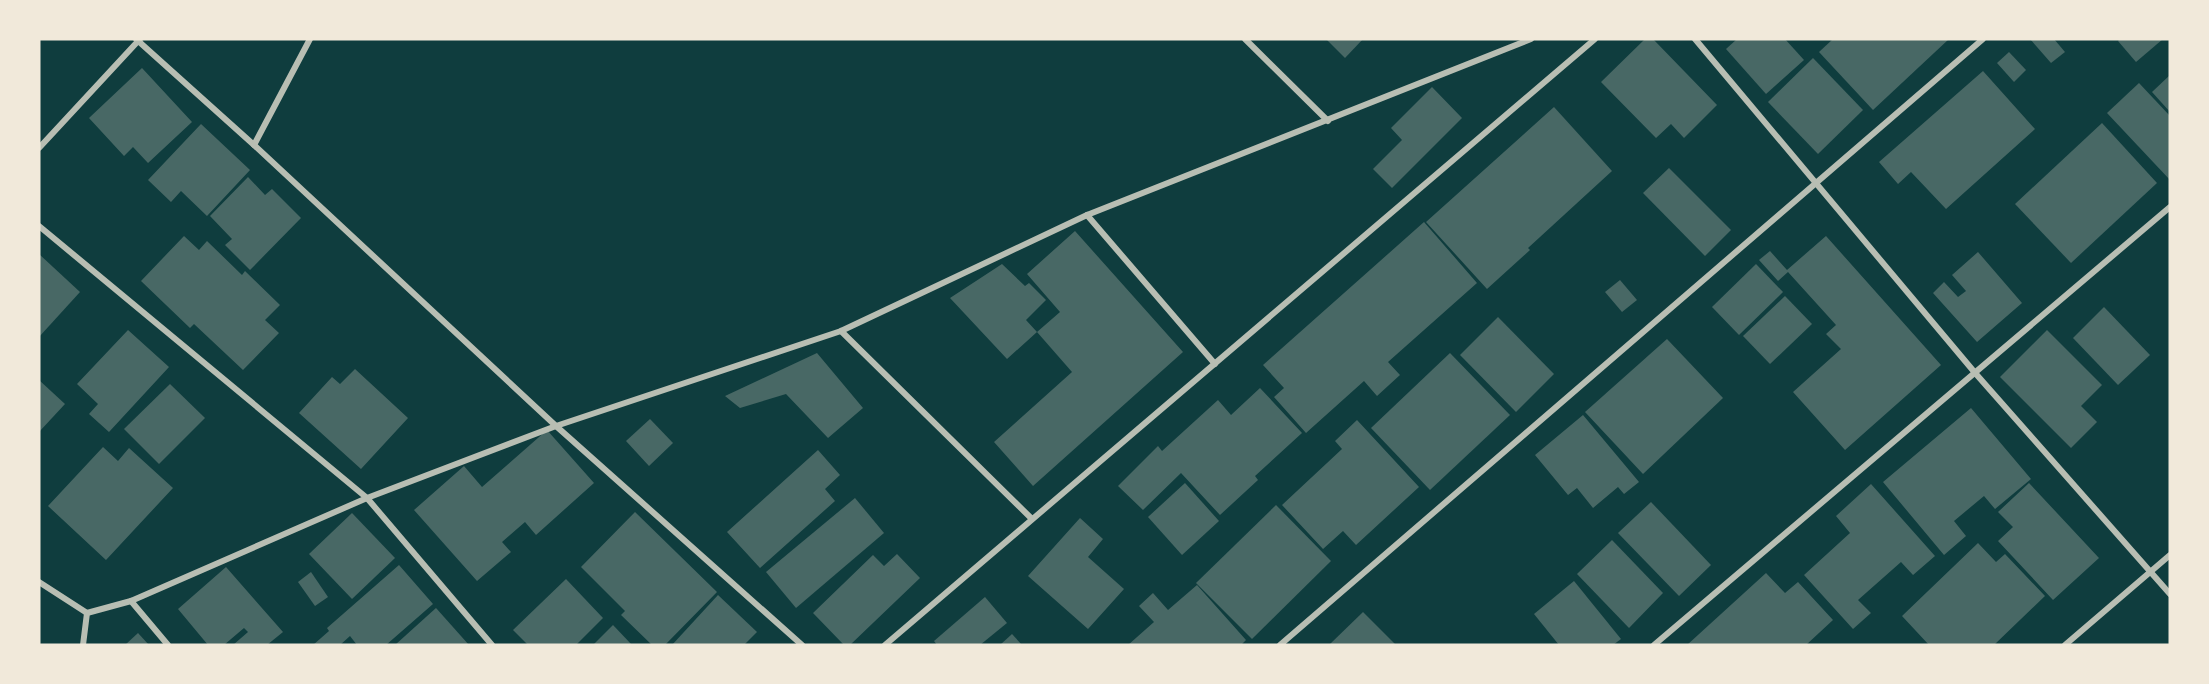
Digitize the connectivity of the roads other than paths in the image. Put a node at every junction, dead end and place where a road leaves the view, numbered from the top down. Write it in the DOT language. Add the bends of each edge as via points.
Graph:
graph roads {
  1 [pos="309,39"];
  2 [pos="1245,39"];
  3 [pos="1531,39"];
  4 [pos="1595,39"];
  5 [pos="1695,39"];
  6 [pos="1983,39"];
  7 [pos="138,40"];
  8 [pos="1328,121"];
  9 [pos="254,145"];
  10 [pos="39,148"];
  11 [pos="1816,181"];
  12 [pos="2170,207"];
  13 [pos="1088,215"];
  14 [pos="39,226"];
  15 [pos="841,331"];
  16 [pos="1215,364"];
  17 [pos="1976,374"];
  18 [pos="556,426"];
  19 [pos="367,498"];
  20 [pos="1032,519"];
  21 [pos="2170,555"];
  22 [pos="2152,570"];
  23 [pos="39,582"];
  24 [pos="2170,594"];
  25 [pos="131,601"];
  26 [pos="87,613"];
  27 [pos="83,645"];
  28 [pos="168,645"];
  29 [pos="492,645"];
  30 [pos="802,645"];
  31 [pos="885,645"];
  32 [pos="1280,645"];
  33 [pos="1654,645"];
  34 [pos="2065,645"];
  1 -- 9 [label="street"];
  2 -- 8 [label="street"];
  3 -- 8 [label="street"];
  4 -- 16 [label="street"];
  5 -- 11 [label="street"];
  6 -- 11 [label="street"];
  7 -- 9 [label="street"];
  7 -- 10 [label="street"];
  8 -- 13 [label="street"];
  9 -- 18 [label="street"];
  11 -- 17 [label="street"];
  11 -- 32 [label="street"];
  12 -- 17 [label="street"];
  13 -- 15 [label="street"];
  13 -- 16 [label="street"];
  14 -- 19 [label="street"];
  15 -- 18 [label="street"];
  15 -- 20 [label="street"];
  16 -- 20 [label="street"];
  17 -- 22 [label="street"];
  17 -- 33 [label="street"];
  18 -- 19 [label="street"];
  18 -- 30 [label="street"];
  19 -- 25 [label="street"];
  19 -- 29 [label="street"];
  20 -- 31 [label="street"];
  21 -- 22 [label="street"];
  22 -- 24 [label="street"];
  22 -- 34 [label="street"];
  23 -- 26 [label="street"];
  25 -- 26 [label="street"];
  25 -- 28 [label="street"];
  26 -- 27 [label="street"];
}
